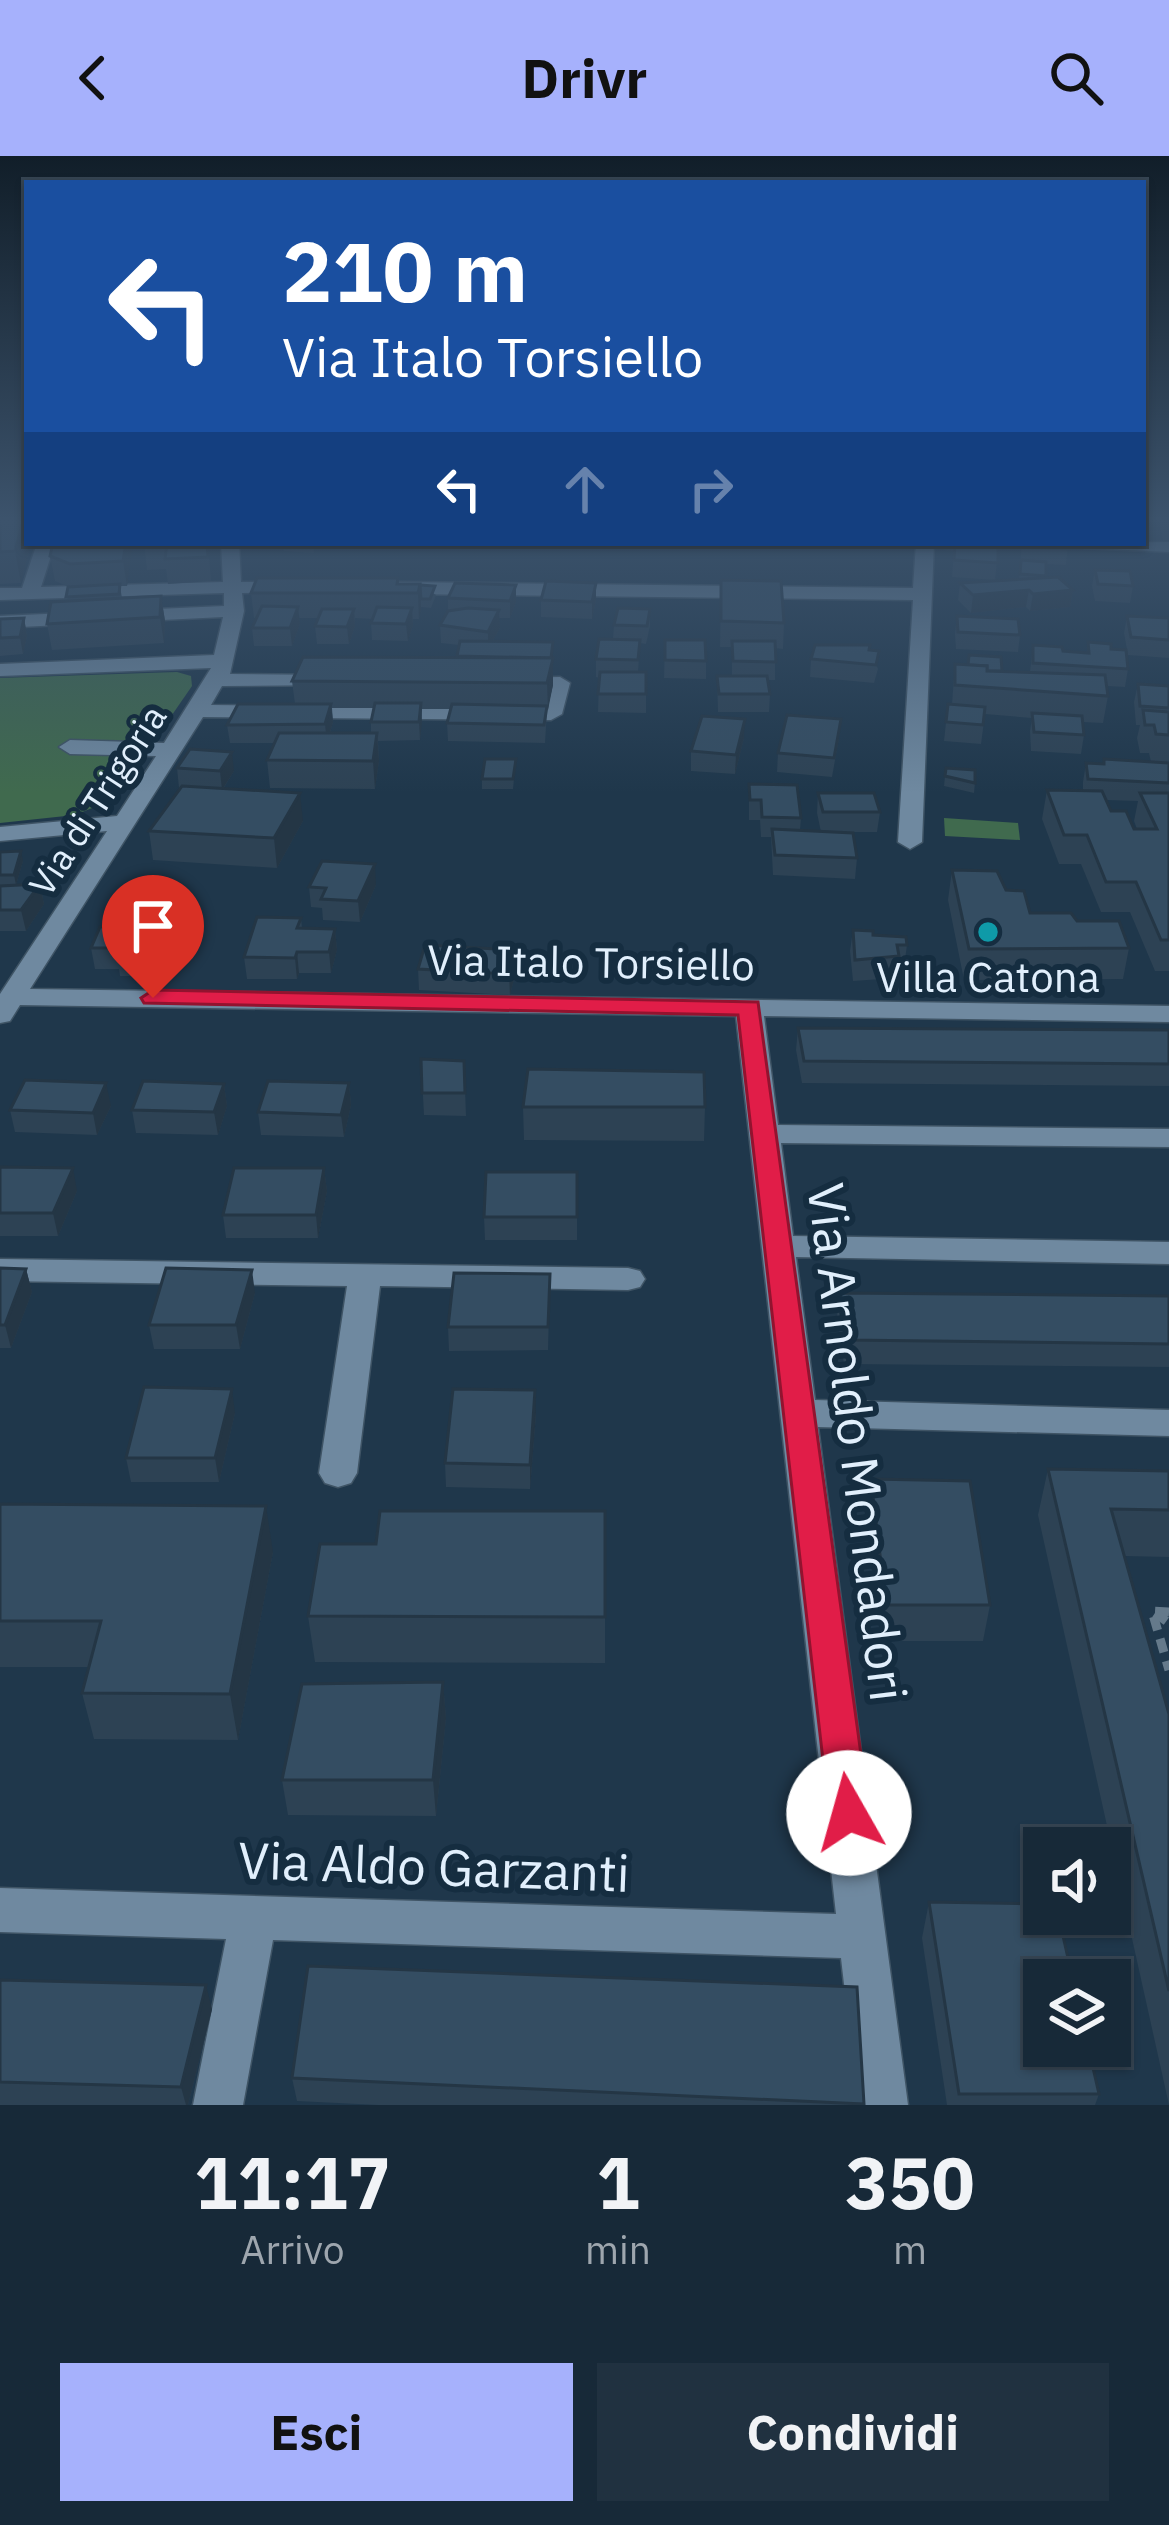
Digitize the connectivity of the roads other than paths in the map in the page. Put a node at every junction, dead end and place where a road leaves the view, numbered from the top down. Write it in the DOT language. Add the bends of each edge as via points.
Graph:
graph roads {
  1 [pos="234,611"];
  2 [pos="920,611"];
  3 [pos="0,622"];
  4 [pos="0,670"];
  5 [pos="221,670"];
  6 [pos="354,681"];
  7 [pos="492,682"];
  8 [pos="197,711"];
  9 [pos="70,747"];
  10 [pos="172,750"];
  11 [pos="125,822"];
  12 [pos="0,834"];
  13 [pos="910,842"];
  14 [pos="6,1006"];
  15 [pos="749,1007"];
  16 [pos="1169,1014"];
  17 [pos="765,1134"];
  18 [pos="1169,1138"];
  19 [pos="779,1246"];
  20 [pos="1169,1253"];
  21 [pos="0,1270"];
  22 [pos="364,1276"];
  23 [pos="628,1280"];
  24 [pos="798,1413"];
  25 [pos="1169,1423"];
  26 [pos="338,1473"];
  27 [pos="0,1910"];
  28 [pos="254,1918"];
  29 [pos="864,1937"];
  30 [pos="218,2105"];
  31 [pos="883,2105"];
  1 -- 3 [label="street"];
  1 -- 5 [label="street, Via di Trigoria"];
  2 -- 13 [label="street"];
  4 -- 5 [label="street"];
  5 -- 6 [label="street"];
  5 -- 8 [label="street, Via di Trigoria"];
  7 -- 8 [label="street" via="560,682 551,714"];
  8 -- 10 [label="street, Via di Trigoria"];
  9 -- 10 [label="street"];
  10 -- 11 [label="street, Via di Trigoria"];
  11 -- 12 [label="street"];
  11 -- 14 [label="street, Via di Trigoria"];
  14 -- 15 [label="street, Via Italo Torsiello"];
  15 -- 16 [label="street, Via Italo Torsiello"];
  15 -- 17 [label="street, Via Arnoldo Mondadori"];
  17 -- 18 [label="street"];
  17 -- 19 [label="street, Via Arnoldo Mondadori"];
  19 -- 20 [label="street"];
  19 -- 24 [label="street, Via Arnoldo Mondadori"];
  21 -- 22 [label="street"];
  22 -- 23 [label="street"];
  22 -- 26 [label="street"];
  24 -- 25 [label="street"];
  24 -- 29 [label="street, Via Arnoldo Mondadori"];
  27 -- 28 [label="street, Via Aldo Garzanti"];
  28 -- 29 [label="street, Via Aldo Garzanti"];
  28 -- 30 [label="street"];
  29 -- 31 [label="street, Via Arnoldo Mondadori"];
}
